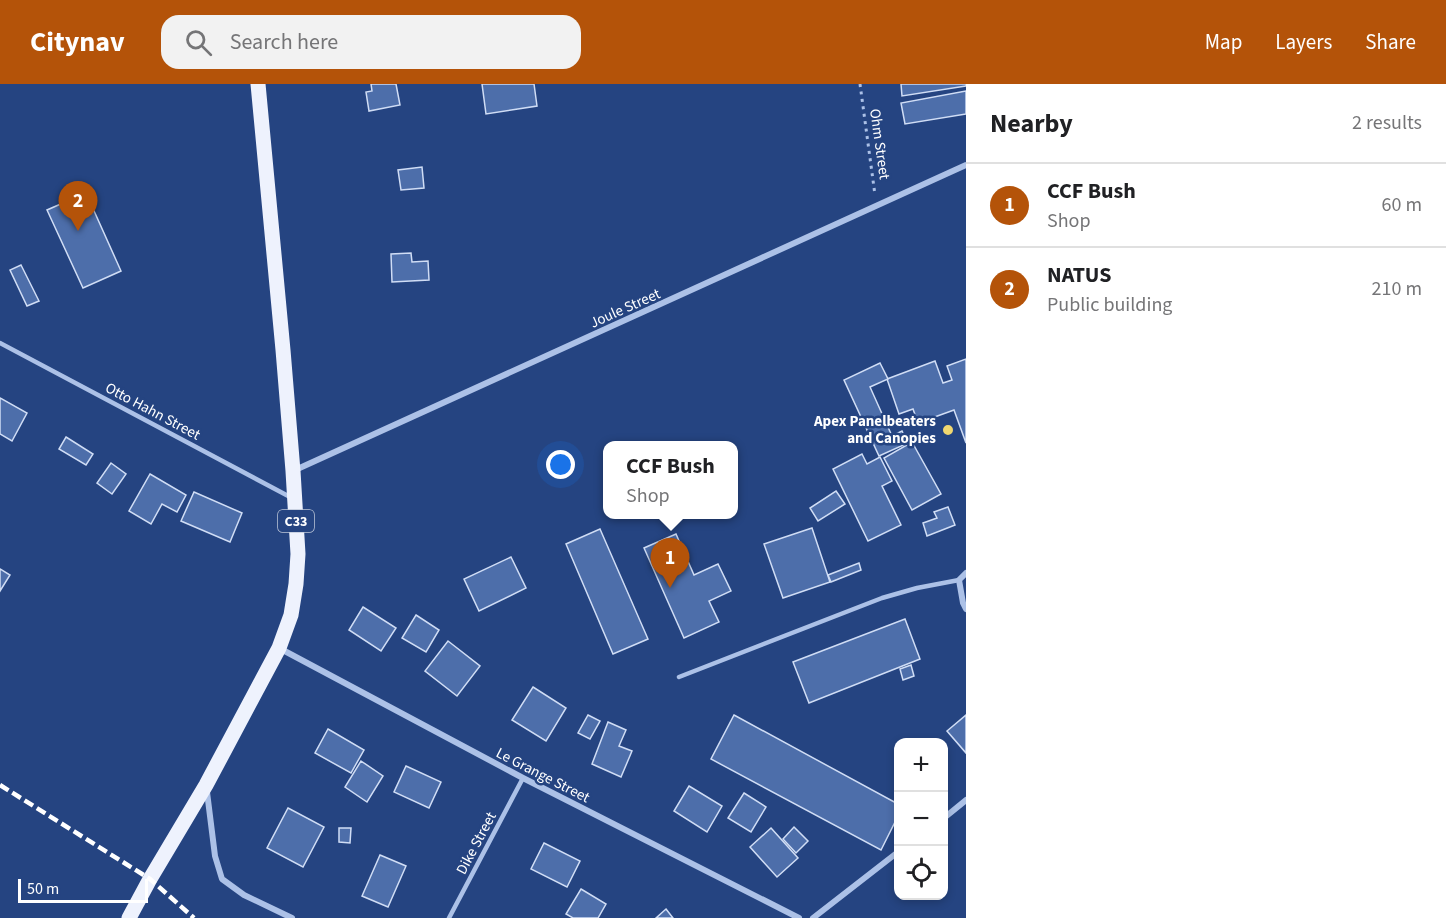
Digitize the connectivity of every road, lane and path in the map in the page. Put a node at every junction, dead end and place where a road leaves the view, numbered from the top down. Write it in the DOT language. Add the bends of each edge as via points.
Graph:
graph roads {
  1 [pos="258,84"];
  2 [pos="860,84"];
  3 [pos="966,165"];
  4 [pos="877,207"];
  5 [pos="0,343"];
  6 [pos="293,471"];
  7 [pos="294,500"];
  8 [pos="966,573"];
  9 [pos="959,580"];
  10 [pos="966,609"];
  11 [pos="279,648"];
  12 [pos="679,677"];
  13 [pos="523,778"];
  14 [pos="206,785"];
  15 [pos="966,800"];
  16 [pos="948,815"];
  17 [pos="894,855"];
  18 [pos="129,918"];
  19 [pos="292,918"];
  20 [pos="449,918"];
  21 [pos="799,918"];
  22 [pos="813,918"];
  1 -- 6 [label="main road, C33"];
  2 -- 4 [label="path, Ohm Street"];
  3 -- 4 [label="street, Joule Street"];
  4 -- 6 [label="street, Joule Street"];
  5 -- 7 [label="lane, Otto Hahn Street"];
  6 -- 7 [label="main road, C33"];
  7 -- 11 [label="main road, C33" via="296,584 291,615"];
  8 -- 9 [label="street"];
  9 -- 10 [label="street"];
  9 -- 12 [label="lane" via="882,598"];
  11 -- 13 [label="street, Le Grange Street"];
  11 -- 14 [label="main road, C33"];
  13 -- 20 [label="lane, Dike Street"];
  13 -- 21 [label="street, Le Grange Street"];
  14 -- 18 [label="main road, C33"];
  14 -- 19 [label="street" via="215,856 222,879 244,895"];
  15 -- 16 [label="street"];
  17 -- 22 [label="street"];
}
